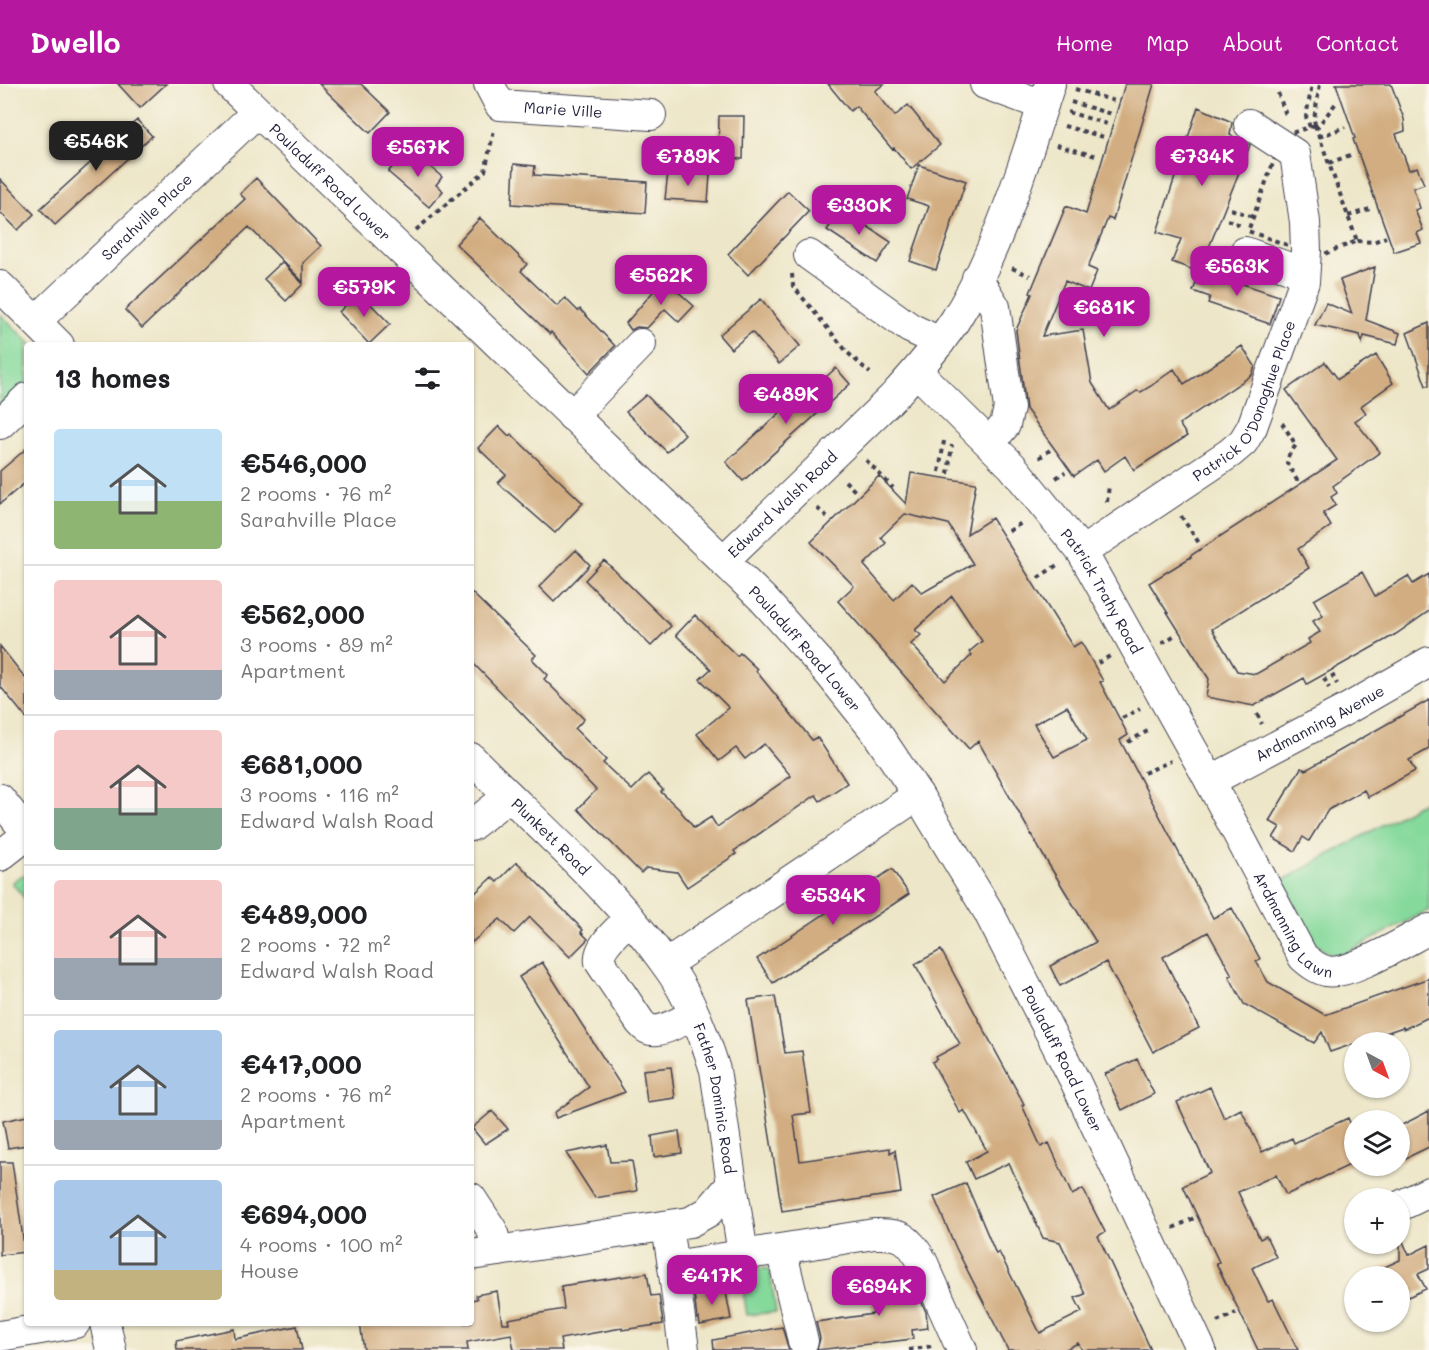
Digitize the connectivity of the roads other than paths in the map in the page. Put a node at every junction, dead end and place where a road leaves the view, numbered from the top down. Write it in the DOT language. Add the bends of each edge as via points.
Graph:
graph roads {
  1 [pos="229,84"];
  2 [pos="985,84"];
  3 [pos="494,95"];
  4 [pos="1060,103"];
  5 [pos="257,112"];
  6 [pos="651,115"];
  7 [pos="1249,124"];
  8 [pos="1245,252"];
  9 [pos="808,255"];
  10 [pos="1304,273"];
  11 [pos="977,278"];
  12 [pos="1,287"];
  13 [pos="36,321"];
  14 [pos="56,342"];
  15 [pos="940,342"];
  16 [pos="641,344"];
  17 [pos="917,372"];
  18 [pos="24,401"];
  19 [pos="572,416"];
  20 [pos="0,424"];
  21 [pos="990,443"];
  22 [pos="1071,557"];
  23 [pos="723,561"];
  24 [pos="1429,662"];
  25 [pos="474,761"];
  26 [pos="1210,781"];
  27 [pos="918,795"];
  28 [pos="509,796"];
  29 [pos="0,799"];
  30 [pos="474,823"];
  31 [pos="24,830"];
  32 [pos="24,836"];
  33 [pos="1242,843"];
  34 [pos="0,856"];
  35 [pos="630,918"];
  36 [pos="1429,929"];
  37 [pos="666,964"];
  38 [pos="693,1015"];
  39 [pos="732,1184"];
  40 [pos="1429,1192"];
  41 [pos="1410,1201"];
  42 [pos="474,1203"];
  43 [pos="667,1227"];
  44 [pos="781,1249"];
  45 [pos="485,1253"];
  46 [pos="743,1254"];
  47 [pos="673,1266"];
  48 [pos="55,1326"];
  49 [pos="106,1326"];
  50 [pos="0,1336"];
  51 [pos="1206,1337"];
  52 [pos="803,1341"];
  53 [pos="111,1350"];
  54 [pos="684,1350"];
  55 [pos="962,1350"];
  1 -- 5 [label="street, Pouladuff Road Lower"];
  2 -- 4 [label="street"];
  3 -- 6 [label="street, Marie Ville"];
  4 -- 11 [label="street, Edward Walsh Road"];
  5 -- 13 [label="street, Sarahville Place"];
  5 -- 19 [label="street, Pouladuff Road Lower"];
  7 -- 10 [label="street, Patrick O'Donoghue Place" via="1295,154 1305,222"];
  8 -- 10 [label="street"];
  9 -- 15 [label="street" via="910,328"];
  10 -- 22 [label="street, Patrick O'Donoghue Place" via="1252,427 1243,442"];
  11 -- 15 [label="street, Edward Walsh Road"];
  11 -- 21 [label="street" via="995,307 1009,408 1005,425"];
  12 -- 13 [label="street"];
  13 -- 14 [label="street"];
  15 -- 17 [label="street, Edward Walsh Road"];
  16 -- 19 [label="street"];
  17 -- 21 [label="street, Patrick Trahy Road"];
  17 -- 23 [label="street, Edward Walsh Road"];
  18 -- 20 [label="street"];
  19 -- 23 [label="street, Pouladuff Road Lower"];
  21 -- 22 [label="street, Patrick Trahy Road" via="1014,468"];
  22 -- 26 [label="street, Patrick Trahy Road"];
  23 -- 27 [label="street, Pouladuff Road Lower" via="764,599 829,673 876,732"];
  24 -- 26 [label="street, Ardmanning Avenue"];
  25 -- 28 [label="street, Plunkett Road"];
  26 -- 33 [label="street, Patrick Trahy Road"];
  27 -- 37 [label="street"];
  27 -- 51 [label="street, Pouladuff Road Lower" via="988,911"];
  28 -- 30 [label="street"];
  28 -- 35 [label="street, Plunkett Road"];
  29 -- 31 [label="street"];
  32 -- 34 [label="street"];
  33 -- 36 [label="street, Ardmanning Lawn" via="1295,946 1312,965 1327,971 1349,970"];
  35 -- 37 [label="street, Father Dominic Road"];
  35 -- 38 [label="street, Father Dominic Road" via="602,949 600,962 647,1028 661,1029"];
  37 -- 38 [label="street, Father Dominic Road"];
  38 -- 39 [label="street, Father Dominic Road" via="715,1070"];
  39 -- 43 [label="street, Father Dominic Road" via="708,1212 690,1222"];
  39 -- 46 [label="street, Father Dominic Road"];
  40 -- 41 [label="street"];
  42 -- 45 [label="street, Father Dominic Road" via="492,1230"];
  43 -- 45 [label="street, Father Dominic Road"];
  43 -- 47 [label="street"];
  44 -- 46 [label="street"];
  44 -- 52 [label="street"];
  44 -- 55 [label="street" via="874,1234 902,1236 922,1261"];
  46 -- 47 [label="street"];
  47 -- 54 [label="street"];
  48 -- 50 [label="street"];
  49 -- 53 [label="street"];
}
